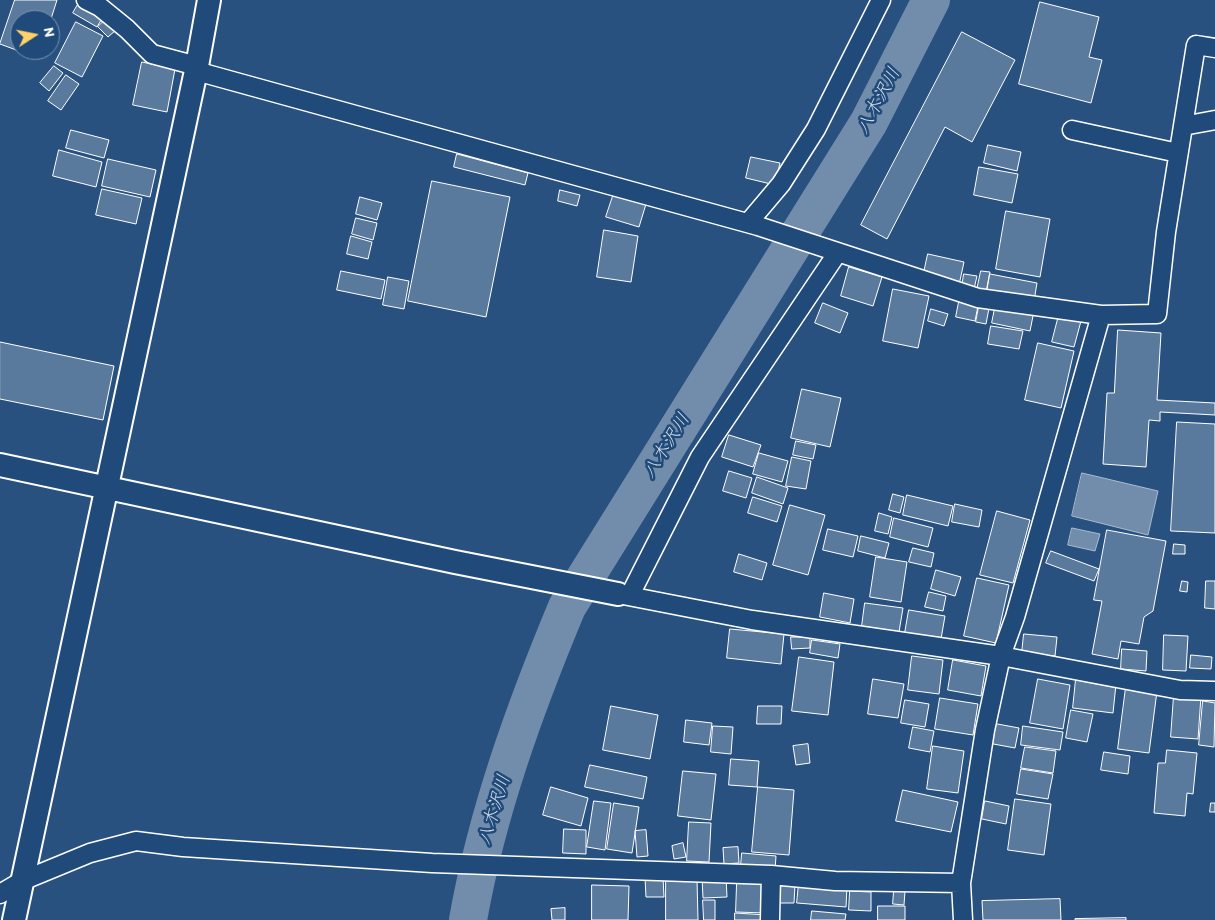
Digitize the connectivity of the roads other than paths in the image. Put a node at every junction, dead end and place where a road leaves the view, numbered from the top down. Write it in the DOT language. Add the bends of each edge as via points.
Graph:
graph roads {
  1 [pos="86,0"];
  2 [pos="208,0"];
  3 [pos="881,0"];
  4 [pos="1215,48"];
  5 [pos="196,69"];
  6 [pos="1215,120"];
  7 [pos="1183,126"];
  8 [pos="1072,130"];
  9 [pos="1178,153"];
  10 [pos="753,224"];
  11 [pos="838,252"];
  12 [pos="1101,315"];
  13 [pos="0,465"];
  14 [pos="107,487"];
  15 [pos="624,594"];
  16 [pos="1001,656"];
  17 [pos="1215,691"];
  18 [pos="771,875"];
  19 [pos="22,881"];
  20 [pos="961,883"];
  21 [pos="0,894"];
  22 [pos="14,920"];
  23 [pos="770,920"];
  24 [pos="963,920"];
  1 -- 5 [label="street" via="127,29 152,54"];
  2 -- 5 [label="street"];
  3 -- 10 [label="street" via="816,129"];
  4 -- 7 [label="street" via="1196,45"];
  5 -- 10 [label="street"];
  5 -- 14 [label="street"];
  6 -- 7 [label="street"];
  7 -- 9 [label="street"];
  8 -- 9 [label="street"];
  9 -- 12 [label="street" via="1157,314"];
  10 -- 11 [label="street"];
  11 -- 12 [label="street" via="978,298"];
  11 -- 15 [label="street" via="700,457"];
  12 -- 16 [label="street"];
  13 -- 14 [label="street"];
  14 -- 15 [label="street"];
  14 -- 19 [label="street"];
  15 -- 16 [label="street" via="752,620"];
  16 -- 17 [label="street" via="1180,690"];
  16 -- 20 [label="street" via="985,730"];
  18 -- 19 [label="street" via="432,863 136,841 90,853"];
  18 -- 20 [label="street" via="835,881"];
  18 -- 23 [label="street"];
  19 -- 21 [label="street"];
  19 -- 22 [label="street"];
  20 -- 24 [label="street"];
}
